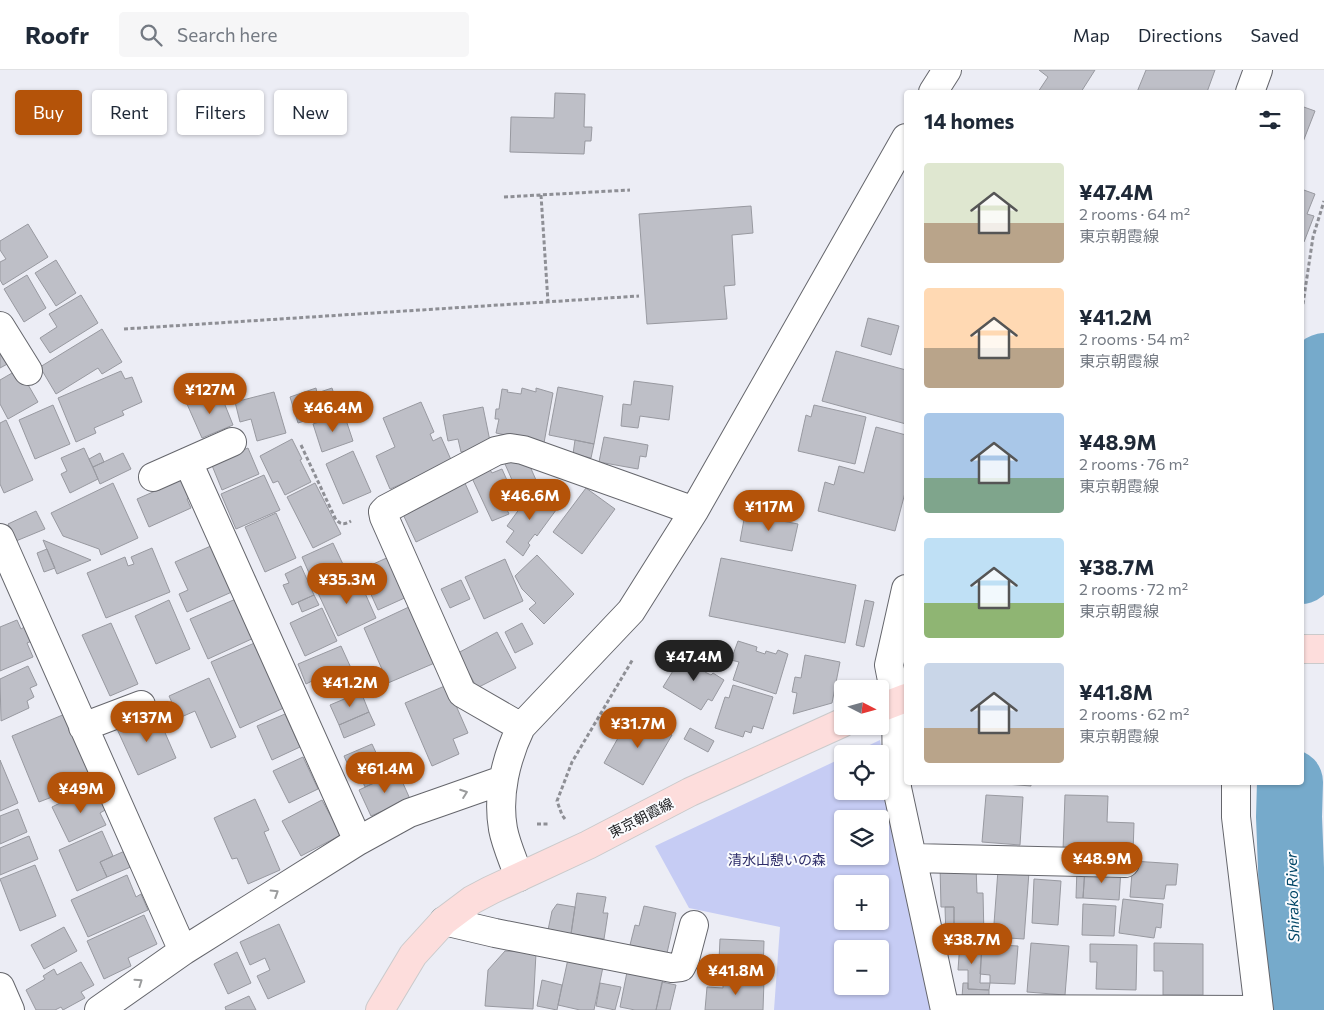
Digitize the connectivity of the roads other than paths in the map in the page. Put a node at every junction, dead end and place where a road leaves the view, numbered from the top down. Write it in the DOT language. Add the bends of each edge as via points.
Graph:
graph roads {
  1 [pos="946,70"];
  2 [pos="1258,70"];
  3 [pos="934,90"];
  4 [pos="1251,90"];
  5 [pos="904,141"];
  6 [pos="0,326"];
  7 [pos="28,371"];
  8 [pos="232,442"];
  9 [pos="188,462"];
  10 [pos="153,477"];
  11 [pos="694,511"];
  12 [pos="0,538"];
  13 [pos="904,598"];
  14 [pos="1304,649"];
  15 [pos="1324,649"];
  16 [pos="894,702"];
  17 [pos="142,704"];
  18 [pos="83,727"];
  19 [pos="521,727"];
  20 [pos="834,727"];
  21 [pos="503,780"];
  22 [pos="1236,785"];
  23 [pos="358,841"];
  24 [pos="913,858"];
  25 [pos="1125,863"];
  26 [pos="519,877"];
  27 [pos="444,921"];
  28 [pos="694,925"];
  29 [pos="183,951"];
  30 [pos="0,987"];
  31 [pos="10,1010"];
  32 [pos="99,1010"];
  33 [pos="380,1010"];
  34 [pos="945,1010"];
  35 [pos="1259,1010"];
  1 -- 3 [label="street"];
  2 -- 4 [label="street"];
  5 -- 11 [label="street"];
  6 -- 7 [label="street"];
  8 -- 9 [label="street"];
  9 -- 10 [label="street"];
  9 -- 23 [label="street"];
  11 -- 19 [label="street" via="631,610"];
  11 -- 19 [label="street" via="510,448 496,451 383,512 462,693"];
  12 -- 18 [label="street"];
  13 -- 16 [label="street" via="889,665"];
  14 -- 15 [label="main road"];
  16 -- 24 [label="street" via="898,788"];
  17 -- 18 [label="street"];
  18 -- 29 [label="street"];
  19 -- 21 [label="street"];
  20 -- 26 [label="main road, 東京朝霞線" via="690,792"];
  23 -- 21 [label="street, one-way" via="409,813"];
  21 -- 26 [label="street" via="503,830"];
  22 -- 35 [label="street" via="1236,817"];
  29 -- 23 [label="street, one-way"];
  24 -- 25 [label="street"];
  24 -- 34 [label="street"];
  26 -- 27 [label="main road, 東京朝霞線" via="472,900"];
  27 -- 28 [label="street" via="672,968 681,967"];
  27 -- 33 [label="main road, 東京朝霞線" via="413,954"];
  32 -- 29 [label="street, one-way"];
  30 -- 31 [label="street"];
  34 -- 35 [label="street"];
}
